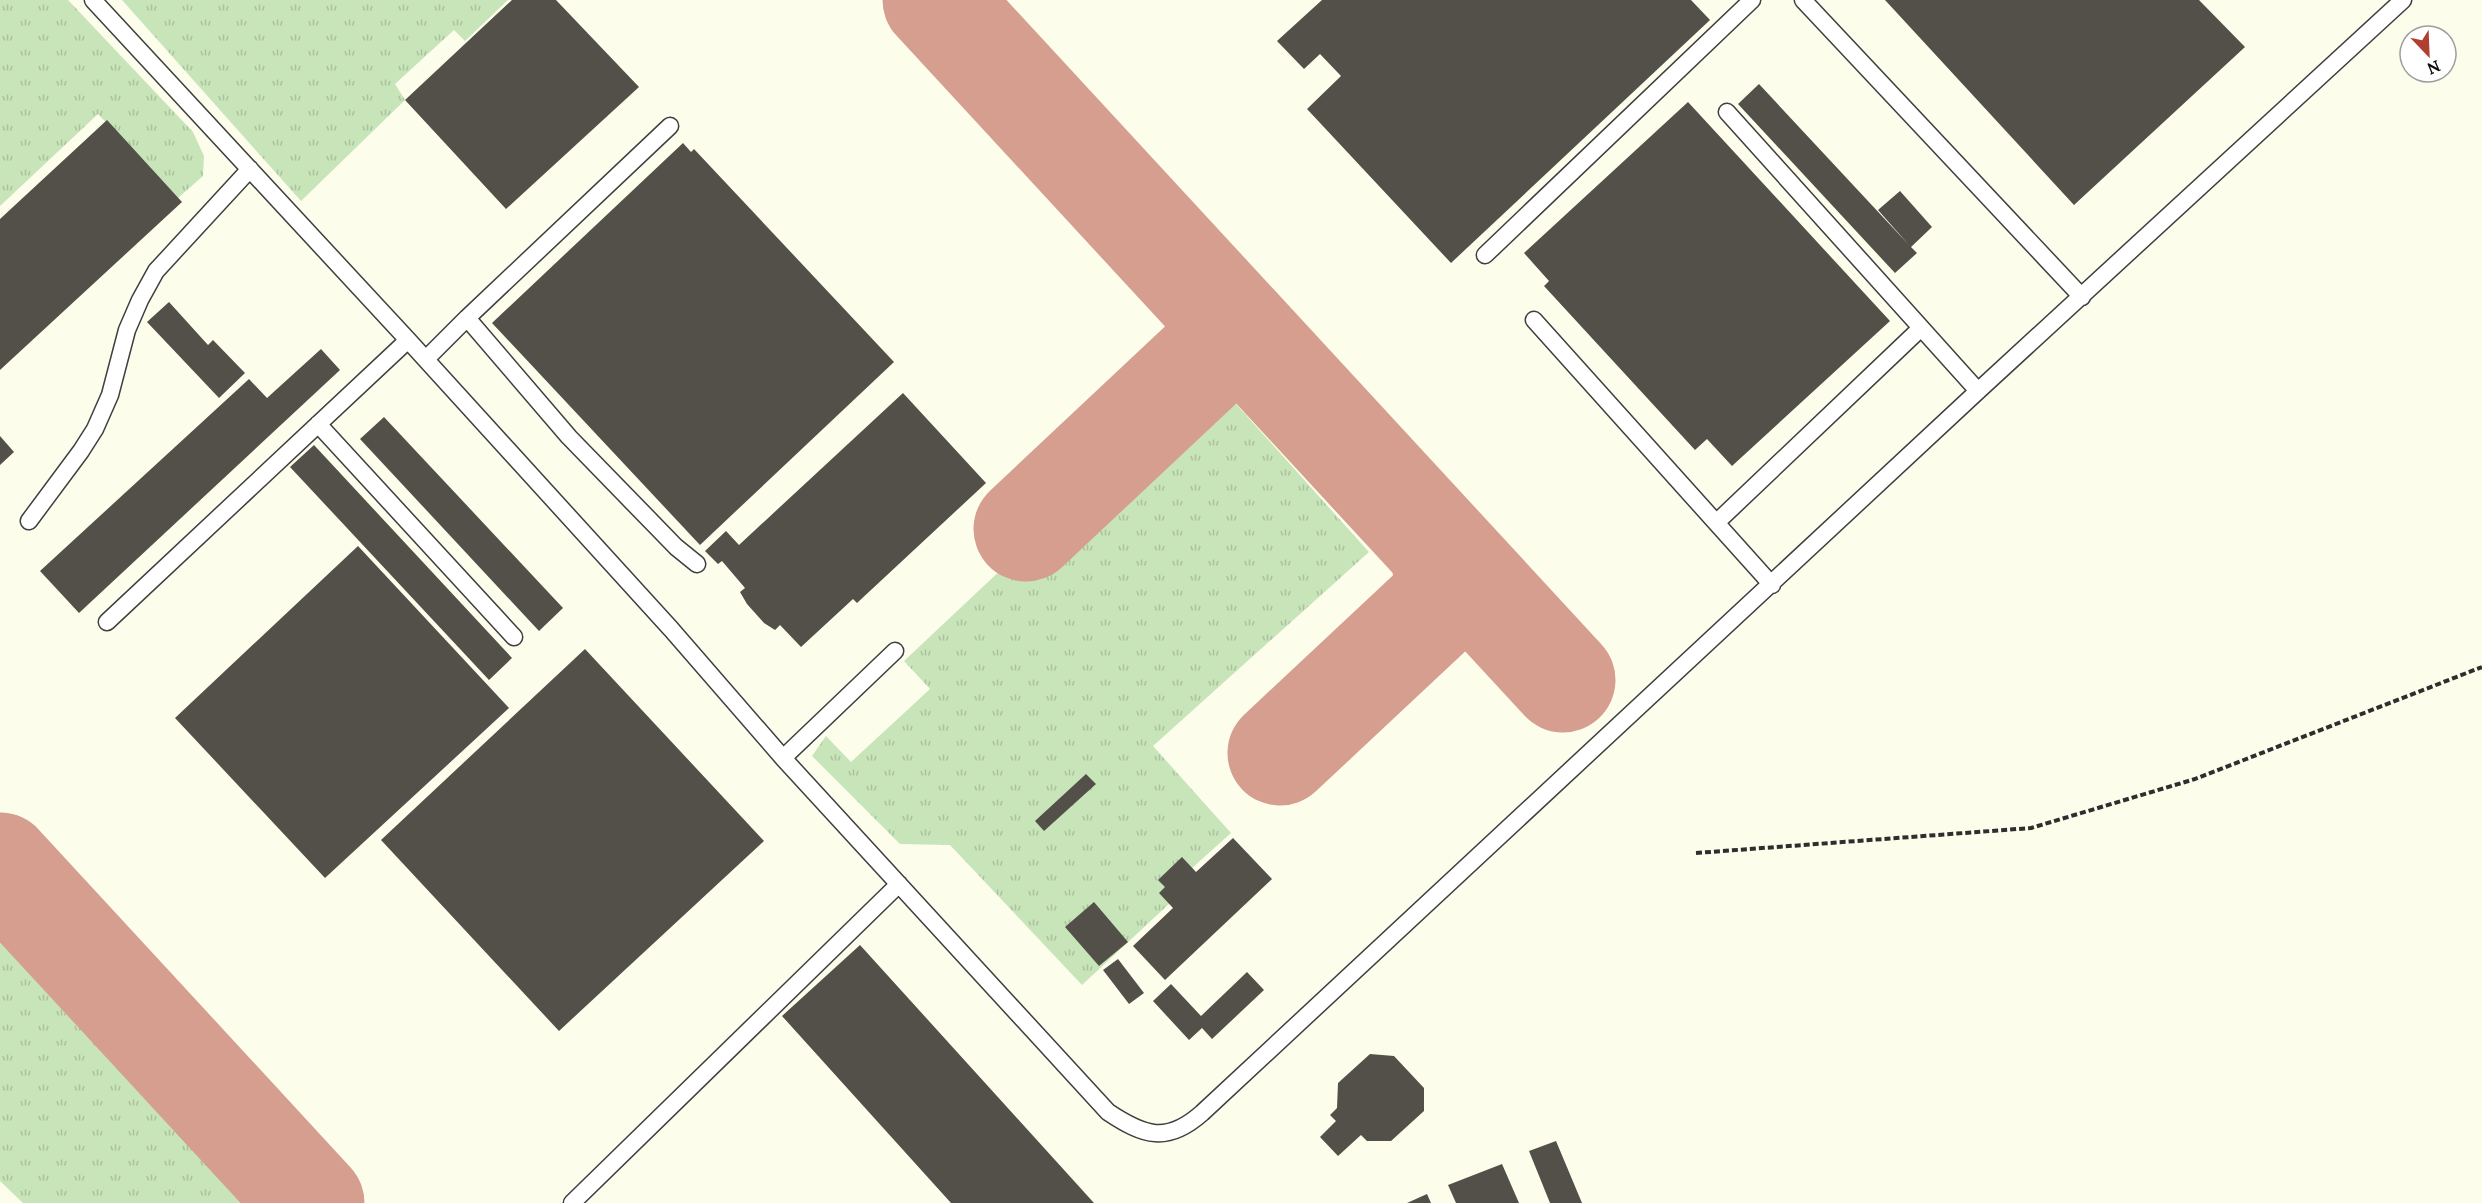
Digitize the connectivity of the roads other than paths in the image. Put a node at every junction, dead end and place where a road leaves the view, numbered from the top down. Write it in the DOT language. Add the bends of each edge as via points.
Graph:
graph roads {
  1 [pos="93,0"];
  2 [pos="1752,0"];
  3 [pos="1803,0"];
  4 [pos="2403,0"];
  5 [pos="1727,112"];
  6 [pos="670,126"];
  7 [pos="250,169"];
  8 [pos="1485,255"];
  9 [pos="2082,297"];
  10 [pos="467,318"];
  11 [pos="1534,320"];
  12 [pos="1921,328"];
  13 [pos="408,340"];
  14 [pos="426,359"];
  15 [pos="1978,391"];
  16 [pos="318,424"];
  17 [pos="29,521"];
  18 [pos="1717,522"];
  19 [pos="697,564"];
  20 [pos="1772,585"];
  21 [pos="107,622"];
  22 [pos="514,637"];
  23 [pos="895,651"];
  24 [pos="783,758"];
  25 [pos="899,884"];
  26 [pos="572,1203"];
  1 -- 7 [label="lane"];
  2 -- 8 [label="lane"];
  3 -- 9 [label="lane"];
  4 -- 9 [label="lane"];
  5 -- 12 [label="lane"];
  6 -- 10 [label="lane"];
  7 -- 13 [label="lane"];
  7 -- 17 [label="lane" via="156,272 127,330 110,395 95,429"];
  9 -- 15 [label="lane"];
  10 -- 14 [label="lane"];
  10 -- 19 [label="lane" via="569,437"];
  11 -- 18 [label="lane"];
  12 -- 15 [label="lane"];
  12 -- 18 [label="lane"];
  13 -- 14 [label="lane"];
  13 -- 16 [label="lane"];
  14 -- 24 [label="lane" via="672,629"];
  15 -- 20 [label="lane"];
  16 -- 21 [label="lane"];
  16 -- 22 [label="lane"];
  18 -- 20 [label="lane"];
  20 -- 25 [label="lane" via="1178,1131 1143,1131 1108,1112"];
  23 -- 24 [label="lane"];
  24 -- 25 [label="lane"];
  25 -- 26 [label="lane"];
}
